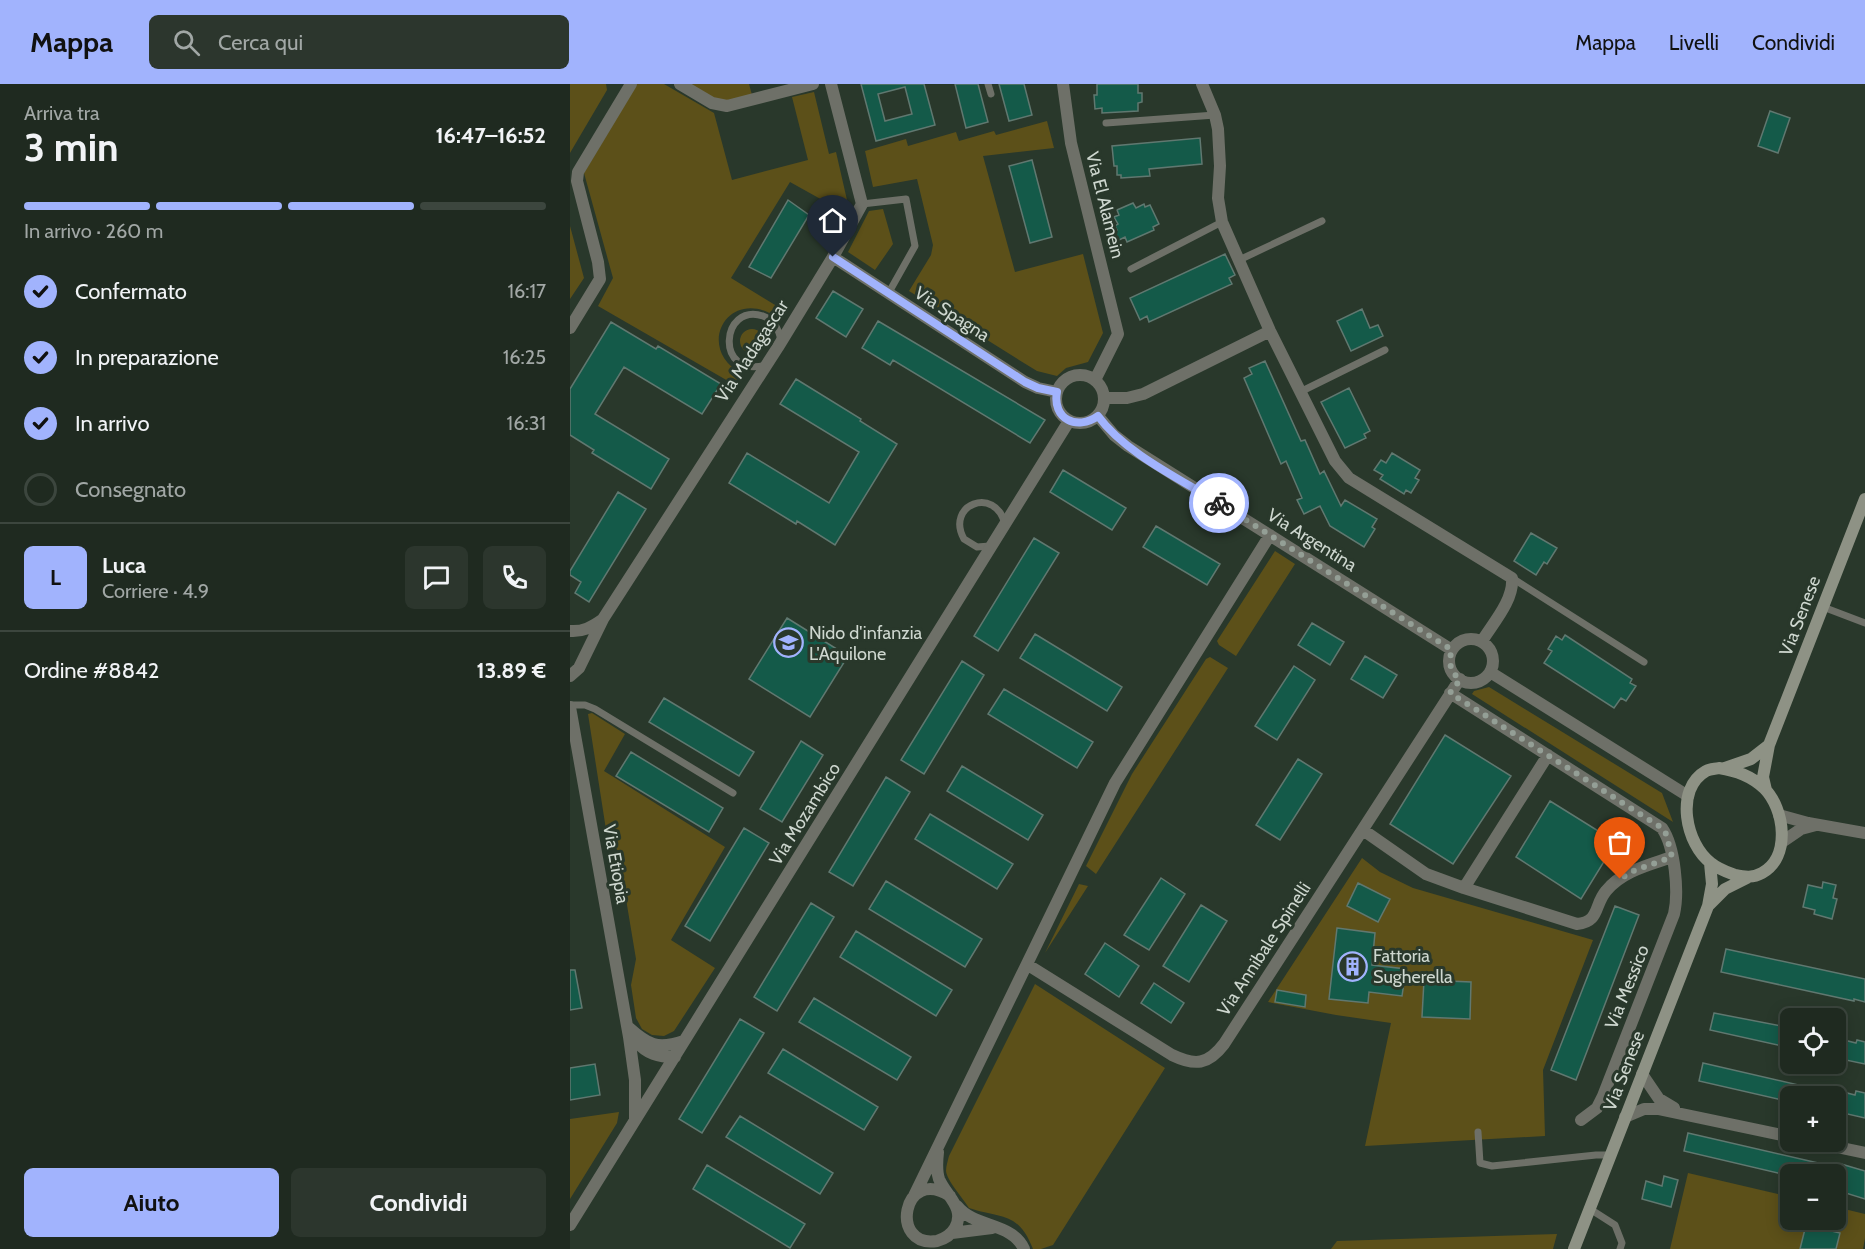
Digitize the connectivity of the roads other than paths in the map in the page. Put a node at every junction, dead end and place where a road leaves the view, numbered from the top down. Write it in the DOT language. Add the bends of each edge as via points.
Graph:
graph roads {
  1 [pos="631,84"];
  2 [pos="680,84"];
  3 [pos="813,84"];
  4 [pos="831,84"];
  5 [pos="988,84"];
  6 [pos="1063,84"];
  7 [pos="1202,84"];
  8 [pos="991,94"];
  9 [pos="1215,115"];
  10 [pos="1106,123"];
  11 [pos="862,204"];
  12 [pos="1322,221"];
  13 [pos="1222,222"];
  14 [pos="833,257"];
  15 [pos="1239,260"];
  16 [pos="1131,269"];
  17 [pos="888,295"];
  18 [pos="570,328"];
  19 [pos="1270,331"];
  20 [pos="781,341"];
  21 [pos="1385,350"];
  22 [pos="766,365"];
  23 [pos="1095,380"];
  24 [pos="1057,392"];
  25 [pos="1300,392"];
  26 [pos="1105,399"];
  27 [pos="1098,416"];
  28 [pos="1069,421"];
  29 [pos="1865,499"];
  30 [pos="1005,524"];
  31 [pos="1270,536"];
  32 [pos="992,545"];
  33 [pos="1512,578"];
  34 [pos="1823,607"];
  35 [pos="603,619"];
  36 [pos="1865,623"];
  37 [pos="570,631"];
  38 [pos="1482,641"];
  39 [pos="1452,650"];
  40 [pos="1644,662"];
  41 [pos="1490,672"];
  42 [pos="570,676"];
  43 [pos="1460,680"];
  44 [pos="1450,693"];
  45 [pos="570,706"];
  46 [pos="1769,745"];
  47 [pos="1548,755"];
  48 [pos="1724,769"];
  49 [pos="1766,790"];
  50 [pos="733,793"];
  51 [pos="1688,796"];
  52 [pos="1779,815"];
  53 [pos="1820,825"];
  54 [pos="1363,830"];
  55 [pos="1865,833"];
  56 [pos="1782,842"];
  57 [pos="1672,857"];
  58 [pos="1710,863"];
  59 [pos="1747,878"];
  60 [pos="1464,888"];
  61 [pos="1708,906"];
  62 [pos="1028,964"];
  63 [pos="627,1027"];
  64 [pos="684,1041"];
  65 [pos="675,1057"];
  66 [pos="1642,1074"];
  67 [pos="1686,1113"];
  68 [pos="1625,1117"];
  69 [pos="635,1120"];
  70 [pos="1581,1120"];
  71 [pos="1478,1132"];
  72 [pos="1780,1134"];
  73 [pos="939,1147"];
  74 [pos="1846,1149"];
  75 [pos="1865,1153"];
  76 [pos="1610,1155"];
  77 [pos="915,1196"];
  78 [pos="953,1200"];
  79 [pos="1590,1209"];
  80 [pos="570,1225"];
  81 [pos="996,1227"];
  82 [pos="952,1233"];
  83 [pos="1024,1249"];
  84 [pos="1574,1249"];
  85 [pos="1620,1249"];
  1 -- 18 [label="street" via="578,172 600,279"];
  2 -- 3 [label="street" via="712,103 727,106"];
  4 -- 11 [label="street"];
  5 -- 8 [label="lane"];
  6 -- 23 [label="street, Via El Alamein" via="1071,143 1118,334"];
  7 -- 9 [label="street"];
  9 -- 10 [label="lane"];
  9 -- 13 [label="street"];
  11 -- 14 [label="street, Via Madagascar"];
  11 -- 17 [label="lane" via="906,198 915,246"];
  12 -- 15 [label="lane"];
  13 -- 15 [label="street"];
  13 -- 16 [label="lane"];
  14 -- 17 [label="street, Via Spagna"];
  14 -- 20 [label="street, Via Madagascar"];
  15 -- 19 [label="street"];
  17 -- 24 [label="street, Via Spagna" via="1025,382"];
  19 -- 25 [label="street"];
  19 -- 26 [label="street" via="1143,394"];
  20 -- 22 [label="street, Via Madagascar"];
  20 -- 22 [label="lane" via="775,324 759,315 742,318 730,331 729,349 740,363"];
  21 -- 25 [label="lane"];
  22 -- 35 [label="street, Via Madagascar"];
  23 -- 24 [label="street" via="1073,376"];
  23 -- 26 [label="street"];
  24 -- 28 [label="street" via="1059,411"];
  25 -- 33 [label="street" via="1335,461 1349,478"];
  26 -- 27 [label="street"];
  27 -- 28 [label="street" via="1084,423"];
  27 -- 31 [label="street, Via Argentina" via="1128,446"];
  28 -- 30 [label="street, Via Mozambico"];
  29 -- 34 [label="main road, Via Senese"];
  30 -- 32 [label="street, Via Mozambico"];
  30 -- 32 [label="lane" via="999,510 985,502 964,510 959,525 964,539 977,547"];
  31 -- 39 [label="street, Via Argentina"];
  31 -- 62 [label="street" via="1115,783"];
  32 -- 64 [label="street, Via Mozambico"];
  33 -- 38 [label="street" via="1507,601"];
  33 -- 40 [label="lane"];
  34 -- 36 [label="lane"];
  34 -- 46 [label="main road, Via Senese"];
  35 -- 37 [label="street" via="592,627"];
  35 -- 42 [label="street, Via Madagascar" via="579,668"];
  38 -- 39 [label="street" via="1465,640"];
  38 -- 41 [label="street" via="1493,655"];
  39 -- 43 [label="street" via="1449,663"];
  41 -- 43 [label="street" via="1480,681"];
  41 -- 51 [label="street"];
  43 -- 44 [label="street, Via Annibale Spinelli"];
  44 -- 47 [label="street, Via Messico"];
  44 -- 54 [label="street, Via Annibale Spinelli"];
  45 -- 50 [label="lane" via="595,709"];
  45 -- 63 [label="street, Via Etiopia"];
  46 -- 48 [label="main road" via="1751,759"];
  46 -- 49 [label="main road, Via Senese" via="1763,777"];
  47 -- 57 [label="street, Via Messico" via="1662,828"];
  47 -- 60 [label="street"];
  48 -- 49 [label="main road" via="1748,776"];
  48 -- 51 [label="main road" via="1707,771 1696,779"];
  49 -- 52 [label="main road"];
  51 -- 58 [label="main road" via="1690,830"];
  52 -- 53 [label="street"];
  52 -- 56 [label="main road"];
  53 -- 55 [label="street"];
  53 -- 56 [label="street" via="1801,829"];
  54 -- 60 [label="street" via="1426,874"];
  54 -- 62 [label="street, Via Annibale Spinelli" via="1224,1044 1207,1060 1185,1061 1172,1055"];
  56 -- 59 [label="main road" via="1775,860 1762,873"];
  57 -- 60 [label="street" via="1620,879 1605,892 1586,923 1577,924"];
  57 -- 70 [label="street, Via Messico" via="1677,894 1674,914 1603,1096 1597,1108"];
  58 -- 59 [label="main road"];
  58 -- 61 [label="main road, Via Senese"];
  59 -- 61 [label="main road, Via Senese" via="1725,889"];
  61 -- 66 [label="main road, Via Senese"];
  62 -- 73 [label="street"];
  63 -- 64 [label="street" via="658,1046"];
  63 -- 65 [label="street, Via Etiopia" via="643,1049 655,1056"];
  63 -- 69 [label="street, Via Etiopia" via="635,1080"];
  64 -- 65 [label="street, Via Mozambico"];
  65 -- 69 [label="street, Via Mozambico"];
  66 -- 67 [label="street" via="1659,1099"];
  66 -- 68 [label="main road, Via Senese"];
  67 -- 68 [label="street" via="1648,1108"];
  67 -- 72 [label="street"];
  68 -- 76 [label="main road, Via Senese"];
  69 -- 80 [label="street, Via Mozambico"];
  71 -- 76 [label="lane" via="1480,1163 1492,1166"];
  73 -- 77 [label="street"];
  73 -- 78 [label="street" via="940,1180"];
  74 -- 75 [label="street"];
  76 -- 79 [label="main road, Via Senese"];
  77 -- 78 [label="street" via="936,1189"];
  77 -- 82 [label="street" via="906,1216 911,1231 931,1242"];
  78 -- 81 [label="street" via="966,1215"];
  78 -- 82 [label="street" via="958,1220"];
  79 -- 84 [label="main road, Via Senese"];
  79 -- 85 [label="lane" via="1615,1225 1622,1243"];
  81 -- 82 [label="street"];
  81 -- 83 [label="street" via="1021,1242"];
}
